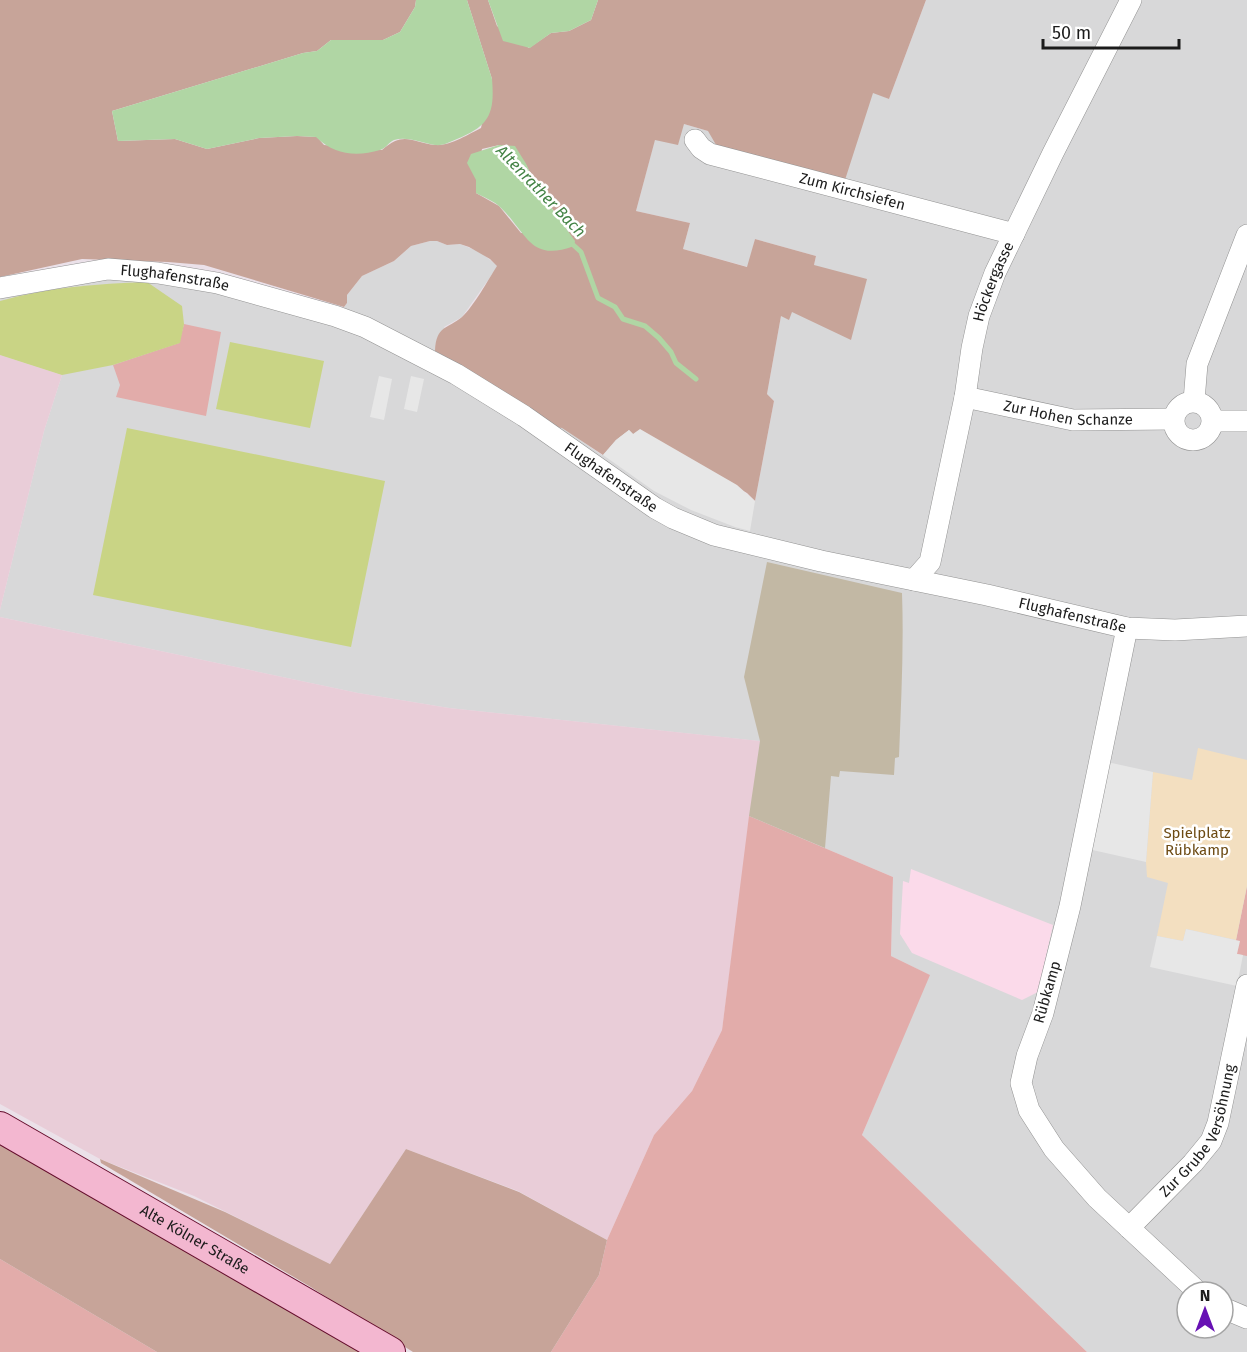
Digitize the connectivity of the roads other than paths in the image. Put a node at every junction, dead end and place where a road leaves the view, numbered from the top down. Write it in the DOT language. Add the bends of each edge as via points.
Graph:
graph roads {
  1 [pos="1131,0"];
  2 [pos="695,140"];
  3 [pos="1014,234"];
  4 [pos="1247,235"];
  5 [pos="0,288"];
  6 [pos="965,397"];
  7 [pos="1194,401"];
  8 [pos="1173,419"];
  9 [pos="1213,421"];
  10 [pos="1247,421"];
  11 [pos="914,580"];
  12 [pos="1247,626"];
  13 [pos="1126,628"];
  14 [pos="1247,985"];
  15 [pos="0,1127"];
  16 [pos="1129,1228"];
  17 [pos="1185,1280"];
  18 [pos="390,1352"];
  1 -- 3 [label="street, Höckergasse"];
  2 -- 3 [label="street, Zum Kirchsiefen" via="710,154"];
  3 -- 6 [label="street, Höckergasse" via="980,316"];
  4 -- 7 [label="street" via="1197,364"];
  5 -- 11 [label="street, Flughafenstraße" via="108,269 158,273 217,283 335,316 365,327 456,374 524,416 634,495 683,523 714,535"];
  6 -- 8 [label="street, Zur Hohen Schanze" via="1073,420"];
  6 -- 11 [label="street, Höckergasse" via="930,562"];
  7 -- 8 [label="street" via="1179,407"];
  7 -- 9 [label="street" via="1206,405"];
  8 -- 9 [label="street" via="1179,434 1190,440 1206,436"];
  9 -- 10 [label="street"];
  11 -- 13 [label="street, Flughafenstraße"];
  12 -- 13 [label="street, Flughafenstraße"];
  13 -- 16 [label="street, Rübkamp" via="1070,906 1021,1083 1029,1110 1054,1149"];
  14 -- 16 [label="street, Zur Grube Versöhnung" via="1211,1141"];
  15 -- 18 [label="main road, Alte Kölner Straße"];
  16 -- 17 [label="street, Rübkamp"];
}
